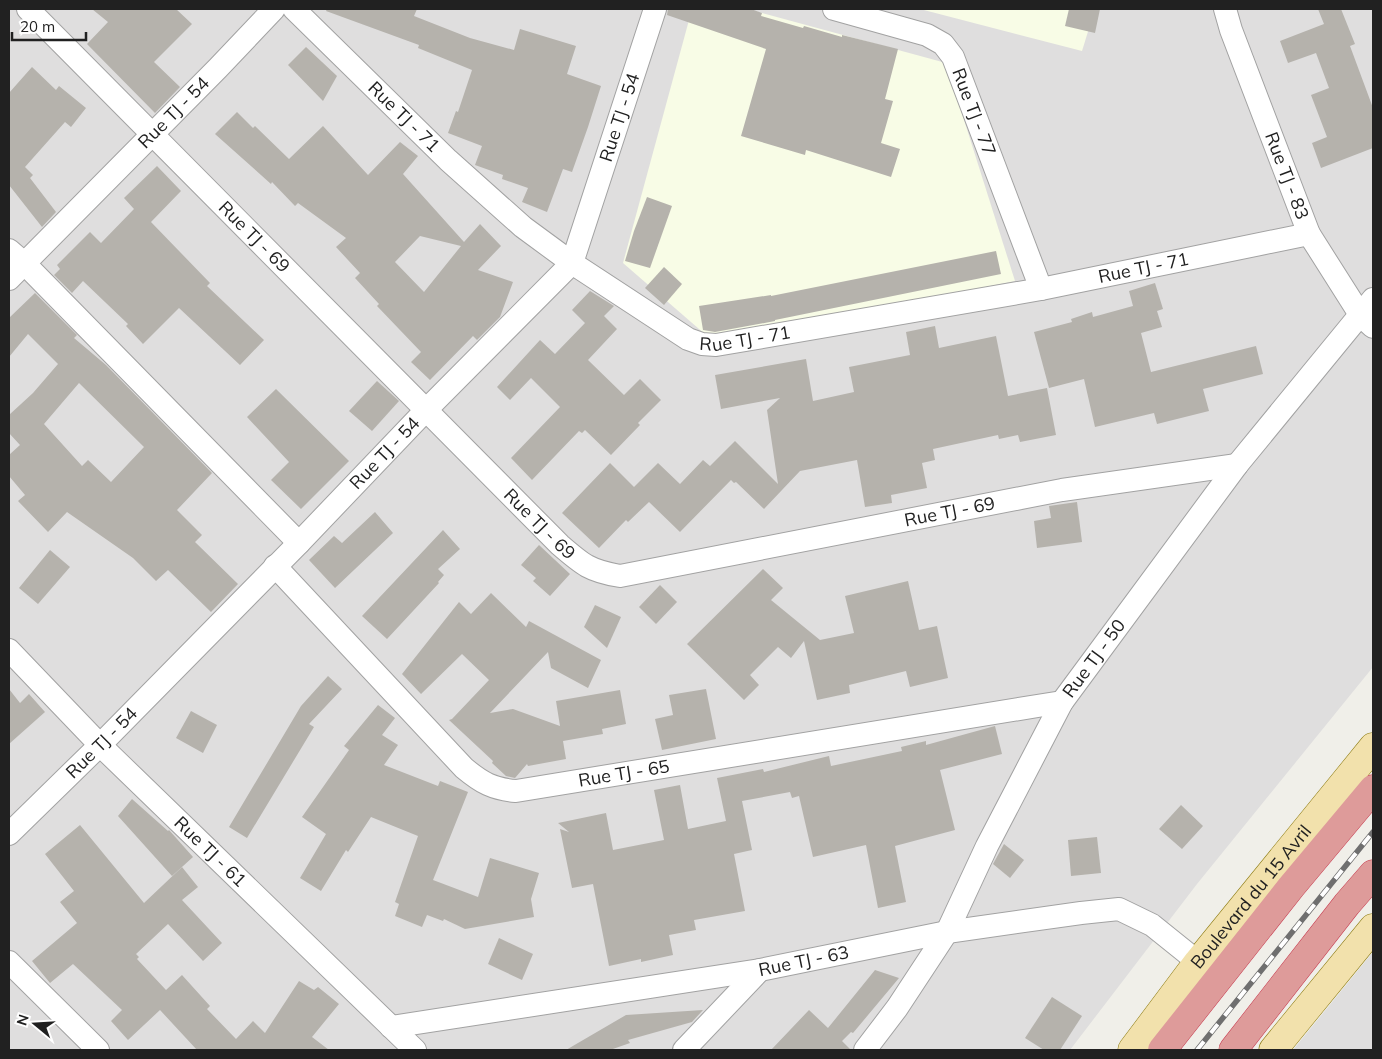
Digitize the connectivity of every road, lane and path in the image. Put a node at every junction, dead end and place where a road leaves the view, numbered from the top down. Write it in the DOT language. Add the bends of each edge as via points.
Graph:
graph roads {
  1 [pos="28,9"];
  2 [pos="274,9"];
  3 [pos="294,9"];
  4 [pos="654,9"];
  5 [pos="834,9"];
  6 [pos="1225,9"];
  7 [pos="153,133"];
  8 [pos="1308,234"];
  9 [pos="572,263"];
  10 [pos="14,264"];
  11 [pos="1041,288"];
  12 [pos="1369,314"];
  13 [pos="427,410"];
  14 [pos="1237,466"];
  15 [pos="299,543"];
  16 [pos="275,566"];
  17 [pos="9,650"];
  18 [pos="1062,702"];
  19 [pos="100,746"];
  20 [pos="1373,747"];
  21 [pos="1373,789"];
  22 [pos="9,834"];
  23 [pos="1373,874"];
  24 [pos="1373,928"];
  25 [pos="947,932"];
  26 [pos="9,962"];
  27 [pos="1198,962"];
  28 [pos="760,970"];
  29 [pos="392,1027"];
  30 [pos="98,1050"];
  31 [pos="416,1050"];
  32 [pos="684,1050"];
  33 [pos="865,1050"];
  34 [pos="1132,1050"];
  35 [pos="1162,1050"];
  36 [pos="1233,1050"];
  37 [pos="1273,1050"];
  1 -- 7 [label="street, Rue TJ - 69"];
  2 -- 7 [label="street, Rue TJ - 54"];
  3 -- 9 [label="street, Rue TJ - 71" via="448,160 523,227"];
  4 -- 9 [label="street, Rue TJ - 54"];
  5 -- 11 [label="street, Rue TJ - 77" via="928,35 943,44 953,57"];
  6 -- 8 [label="street, Rue TJ - 83"];
  7 -- 10 [label="street, Rue TJ - 54"];
  7 -- 13 [label="street, Rue TJ - 69"];
  8 -- 11 [label="street, Rue TJ - 71"];
  8 -- 12 [label="street, Rue TJ - 83"];
  9 -- 11 [label="street, Rue TJ - 71" via="688,339 716,345"];
  9 -- 13 [label="street, Rue TJ - 54"];
  10 -- 15 [label="street"];
  12 -- 14 [label="street, Rue TJ - 50"];
  13 -- 14 [label="street, Rue TJ - 69" via="560,545 598,572 620,576 1062,490"];
  13 -- 15 [label="street, Rue TJ - 54"];
  14 -- 18 [label="street, Rue TJ - 50"];
  15 -- 16 [label="street, Rue TJ - 54"];
  16 -- 18 [label="street, Rue TJ - 65" via="464,768 497,790 516,791"];
  16 -- 19 [label="street, Rue TJ - 54"];
  17 -- 19 [label="street, Rue TJ - 61"];
  18 -- 25 [label="street, Rue TJ - 50" via="987,846"];
  19 -- 22 [label="street, Rue TJ - 54"];
  19 -- 29 [label="street, Rue TJ - 61"];
  20 -- 27 [label="main road, Boulevard du 15 Avril"];
  21 -- 35 [label="highway, Boulevard du 15 Avril"];
  23 -- 36 [label="highway"];
  24 -- 37 [label="main road"];
  25 -- 27 [label="street, Rue TJ - 63" via="1119,909 1152,925"];
  25 -- 28 [label="street, Rue TJ - 63"];
  25 -- 33 [label="street, Rue TJ - 50"];
  26 -- 30 [label="street"];
  27 -- 34 [label="main road, Boulevard du 15 Avril"];
  28 -- 29 [label="street, Rue TJ - 63"];
  28 -- 32 [label="street"];
  29 -- 31 [label="street, Rue TJ - 61"];
}
